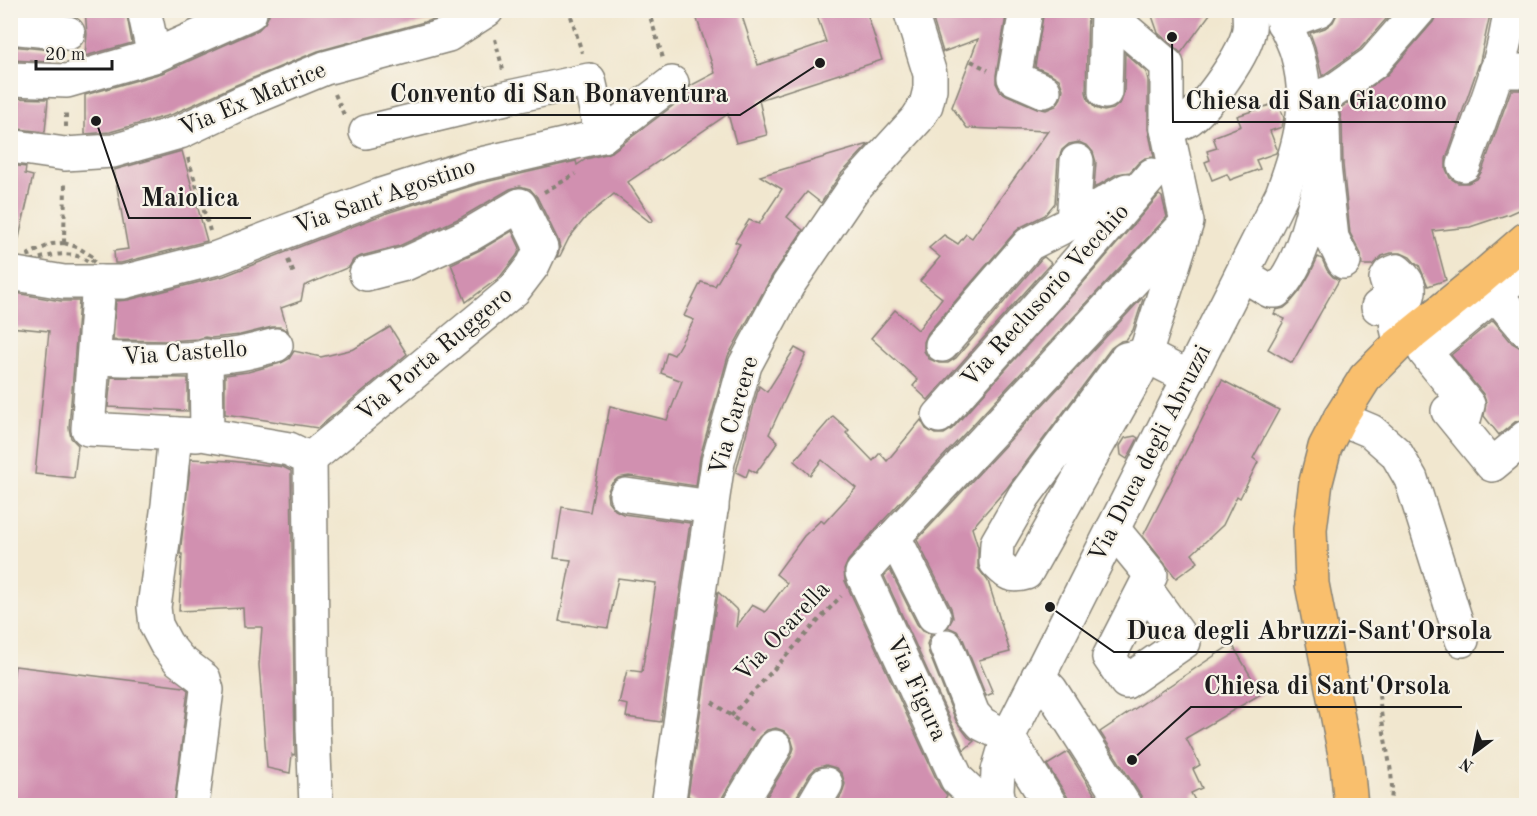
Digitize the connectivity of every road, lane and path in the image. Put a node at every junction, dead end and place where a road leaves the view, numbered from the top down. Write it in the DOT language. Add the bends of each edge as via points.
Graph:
graph roads {
  1 [pos="144,10"];
  2 [pos="648,10"];
  3 [pos="909,10"];
  4 [pos="1026,10"];
  5 [pos="1108,10"];
  6 [pos="1249,10"];
  7 [pos="1319,10"];
  8 [pos="1419,10"];
  9 [pos="1510,10"];
  10 [pos="250,13"];
  11 [pos="572,16"];
  12 [pos="1280,17"];
  13 [pos="490,21"];
  14 [pos="10,27"];
  15 [pos="68,33"];
  16 [pos="154,56"];
  17 [pos="1511,71"];
  18 [pos="10,79"];
  19 [pos="589,80"];
  20 [pos="672,83"];
  21 [pos="1044,91"];
  22 [pos="1105,92"];
  23 [pos="510,97"];
  24 [pos="1311,99"];
  25 [pos="1167,129"];
  26 [pos="180,132"];
  27 [pos="366,132"];
  28 [pos="602,136"];
  29 [pos="10,146"];
  30 [pos="65,154"];
  31 [pos="1077,161"];
  32 [pos="1464,165"];
  33 [pos="1324,166"];
  34 [pos="1163,172"];
  35 [pos="1073,222"];
  36 [pos="1187,222"];
  37 [pos="1527,239"];
  38 [pos="64,243"];
  39 [pos="217,258"];
  40 [pos="1344,262"];
  41 [pos="1527,268"];
  42 [pos="10,273"];
  43 [pos="366,274"];
  44 [pos="1242,274"];
  45 [pos="99,282"];
  46 [pos="1496,295"];
  47 [pos="1378,307"];
  48 [pos="1527,330"];
  49 [pos="276,345"];
  50 [pos="942,345"];
  51 [pos="1408,347"];
  52 [pos="1145,355"];
  53 [pos="206,357"];
  54 [pos="94,358"];
  55 [pos="1190,378"];
  56 [pos="939,416"];
  57 [pos="1340,418"];
  58 [pos="191,435"];
  59 [pos="1527,437"];
  60 [pos="310,459"];
  61 [pos="626,495"];
  62 [pos="712,507"];
  63 [pos="1113,529"];
  64 [pos="894,537"];
  65 [pos="862,573"];
  66 [pos="1145,588"];
  67 [pos="1462,640"];
  68 [pos="1038,676"];
  69 [pos="1378,686"];
  70 [pos="731,716"];
  71 [pos="1008,737"];
  72 [pos="775,747"];
  73 [pos="987,800"];
  74 [pos="192,806"];
  75 [pos="316,806"];
  76 [pos="668,806"];
  77 [pos="739,806"];
  78 [pos="1051,806"];
  79 [pos="1125,806"];
  80 [pos="1351,806"];
  81 [pos="1390,806"];
  1 -- 16 [label="street"];
  2 -- 20 [label="path"];
  3 -- 62 [label="street, Via Carcere" via="930,74 926,105 854,188 788,285 745,365 718,462"];
  4 -- 21 [label="street" via="1014,78"];
  5 -- 22 [label="street"];
  5 -- 25 [label="street" via="1167,65"];
  6 -- 25 [label="street" via="1244,48 1230,70 1189,118"];
  7 -- 12 [label="street"];
  8 -- 24 [label="street" via="1373,63 1332,92"];
  9 -- 17 [label="street"];
  10 -- 16 [label="street"];
  11 -- 19 [label="path"];
  12 -- 24 [label="street"];
  13 -- 23 [label="path"];
  13 -- 26 [label="street, Via Ex Matrice" via="325,68"];
  14 -- 15 [label="street"];
  16 -- 18 [label="street" via="67,81"];
  17 -- 32 [label="street"];
  19 -- 23 [label="street"];
  19 -- 28 [label="street"];
  20 -- 28 [label="street, Via Sant'Agostino"];
  23 -- 27 [label="street"];
  24 -- 33 [label="street" via="1323,123"];
  24 -- 44 [label="street, Via Duca degli Abruzzi" via="1282,194"];
  25 -- 34 [label="street"];
  26 -- 30 [label="street, Via Ex Matrice" via="113,151"];
  26 -- 39 [label="path"];
  28 -- 39 [label="street, Via Sant'Agostino" via="483,163 381,195"];
  29 -- 30 [label="street, Via Ex Matrice"];
  30 -- 38 [label="path"];
  31 -- 35 [label="street"];
  33 -- 40 [label="street" via="1332,238"];
  33 -- 44 [label="street" via="1297,260 1285,283 1270,291"];
  34 -- 35 [label="street"];
  34 -- 36 [label="street"];
  34 -- 56 [label="street, Via Reclusorio Vecchio"];
  35 -- 50 [label="street" via="1029,244"];
  36 -- 52 [label="street"];
  36 -- 64 [label="street"];
  37 -- 51 [label="main road"];
  39 -- 45 [label="street, Via Sant'Agostino" via="123,282"];
  41 -- 46 [label="street"];
  42 -- 45 [label="street, Via Sant'Agostino" via="64,282"];
  43 -- 60 [label="street, Via Porta Ruggero" via="405,264 471,234 520,205 541,248 514,290"];
  44 -- 55 [label="street, Via Duca degli Abruzzi"];
  45 -- 54 [label="street"];
  46 -- 48 [label="street"];
  46 -- 51 [label="street"];
  47 -- 51 [label="street" via="1388,298 1386,279 1397,271 1409,288 1409,297 1396,317 1397,332"];
  49 -- 53 [label="street, Via Castello"];
  51 -- 57 [label="main road" via="1365,378"];
  51 -- 59 [label="street" via="1492,465"];
  52 -- 52 [label="street" via="1126,359 1024,496 997,543 996,561 1005,571 1016,576 1026,573"];
  52 -- 55 [label="street"];
  53 -- 54 [label="street, Via Castello"];
  53 -- 58 [label="street"];
  54 -- 58 [label="street" via="88,429"];
  55 -- 63 [label="street, Via Duca degli Abruzzi"];
  57 -- 67 [label="street" via="1371,431 1396,453 1411,479"];
  57 -- 80 [label="main road" via="1325,447 1310,529 1312,584 1347,765"];
  58 -- 60 [label="street" via="289,449"];
  58 -- 74 [label="street" via="168,505 154,607 156,625 166,644 204,679 207,690"];
  60 -- 75 [label="street"];
  61 -- 62 [label="street"];
  62 -- 76 [label="street, Via Carcere"];
  63 -- 66 [label="street" via="1151,575"];
  63 -- 68 [label="street, Via Duca degli Abruzzi"];
  64 -- 65 [label="street"];
  64 -- 71 [label="street" via="940,631 973,714 982,724"];
  65 -- 70 [label="path, Via Ocarella"];
  65 -- 73 [label="street, Via Figura" via="957,779"];
  68 -- 71 [label="street, Via Duca degli Abruzzi"];
  68 -- 79 [label="street" via="1051,690"];
  69 -- 81 [label="path" via="1391,774"];
  71 -- 73 [label="street, Via Duca degli Abruzzi"];
  71 -- 78 [label="street"];
  72 -- 77 [label="street"];
}
